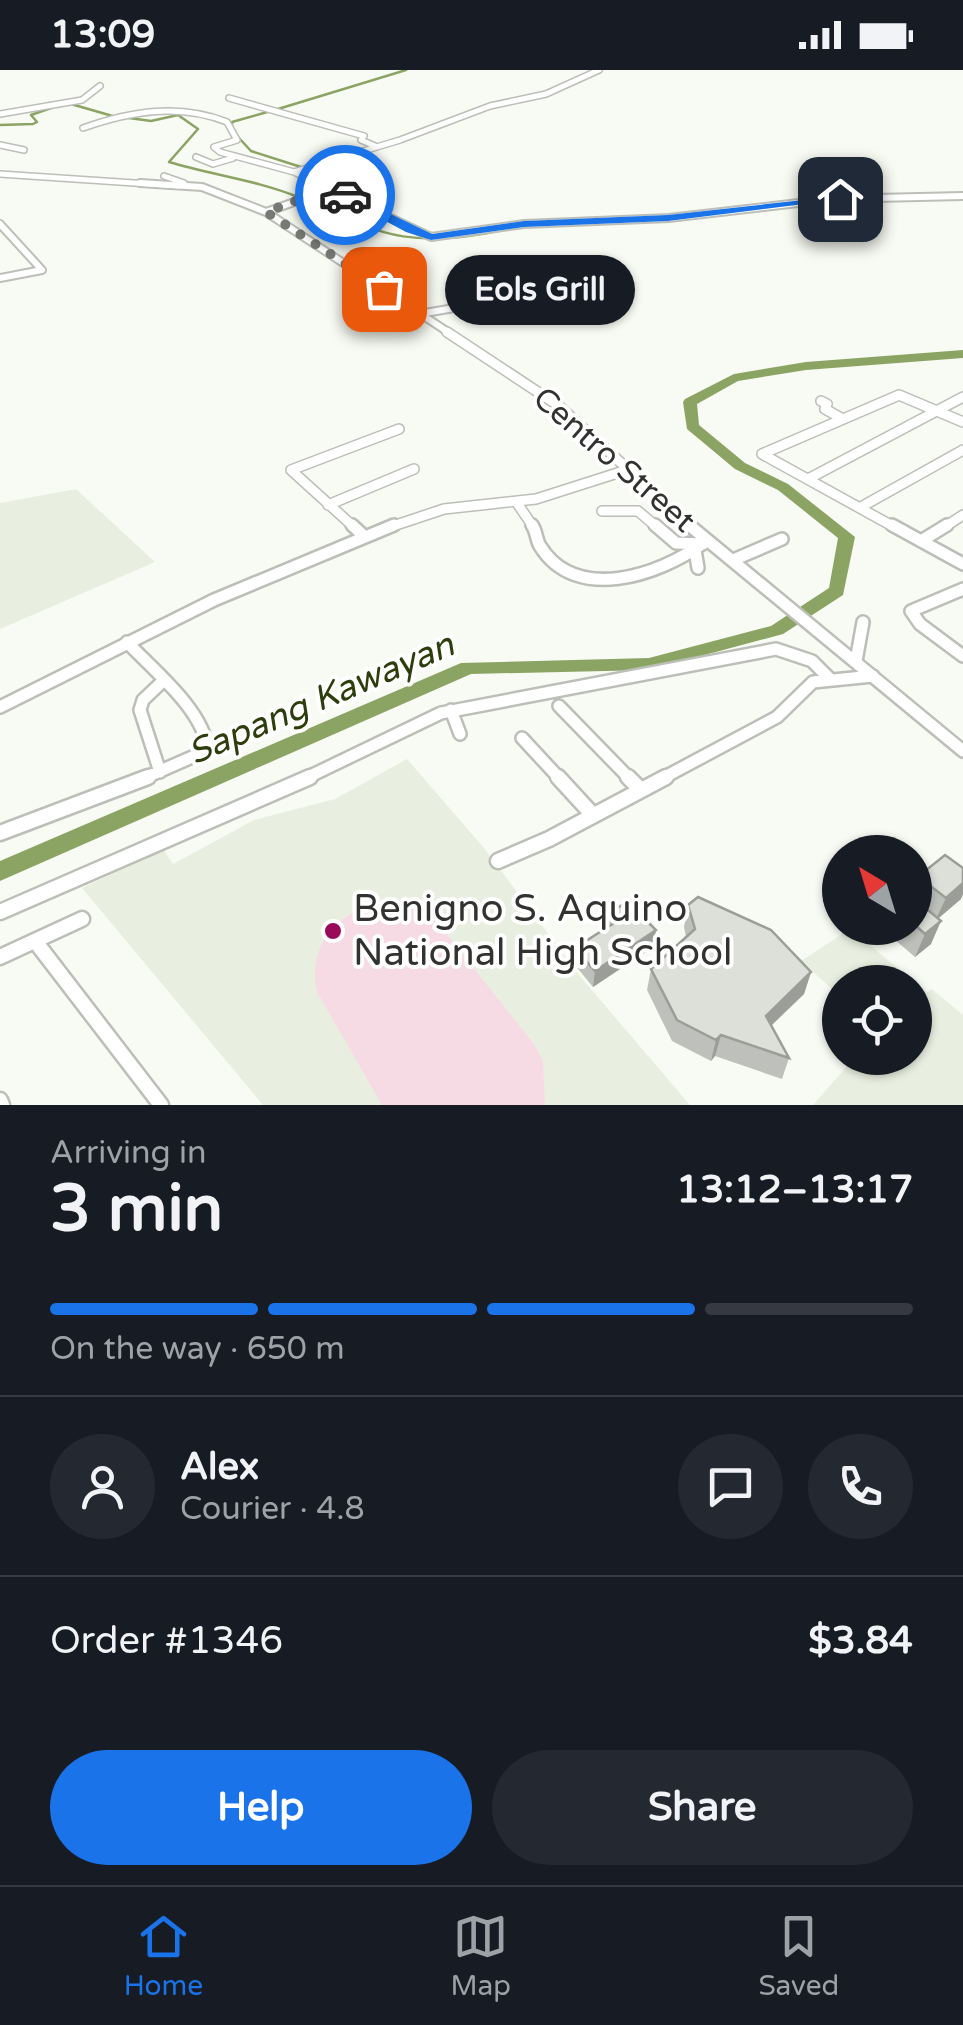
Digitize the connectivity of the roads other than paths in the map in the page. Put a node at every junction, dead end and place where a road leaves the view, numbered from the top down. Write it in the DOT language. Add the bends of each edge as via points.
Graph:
graph roads {
  1 [pos="599,70"];
  2 [pos="100,86"];
  3 [pos="228,98"];
  4 [pos="0,114"];
  5 [pos="84,128"];
  6 [pos="0,145"];
  7 [pos="376,146"];
  8 [pos="24,150"];
  9 [pos="196,157"];
  10 [pos="234,158"];
  11 [pos="294,172"];
  12 [pos="0,174"];
  13 [pos="164,176"];
  14 [pos="189,186"];
  15 [pos="331,188"];
  16 [pos="963,196"];
  17 [pos="266,212"];
  18 [pos="0,224"];
  19 [pos="0,278"];
  20 [pos="496,301"];
  21 [pos="407,305"];
  22 [pos="420,314"];
  23 [pos="358,318"];
  24 [pos="963,397"];
  25 [pos="821,400"];
  26 [pos="935,410"];
  27 [pos="841,418"];
  28 [pos="963,422"];
  29 [pos="399,428"];
  30 [pos="963,450"];
  31 [pos="414,469"];
  32 [pos="627,470"];
  33 [pos="808,479"];
  34 [pos="517,503"];
  35 [pos="328,505"];
  36 [pos="860,507"];
  37 [pos="602,511"];
  38 [pos="963,515"];
  39 [pos="366,537"];
  40 [pos="782,539"];
  41 [pos="921,541"];
  42 [pos="702,545"];
  43 [pos="733,560"];
  44 [pos="963,564"];
  45 [pos="698,568"];
  46 [pos="963,589"];
  47 [pos="864,622"];
  48 [pos="126,642"];
  49 [pos="963,656"];
  50 [pos="853,659"];
  51 [pos="873,676"];
  52 [pos="830,679"];
  53 [pos="162,682"];
  54 [pos="0,706"];
  55 [pos="559,706"];
  56 [pos="451,710"];
  57 [pos="460,734"];
  58 [pos="522,738"];
  59 [pos="963,751"];
  60 [pos="160,772"];
  61 [pos="639,788"];
  62 [pos="592,814"];
  63 [pos="0,833"];
  64 [pos="498,861"];
  65 [pos="0,912"];
  66 [pos="82,920"];
  67 [pos="35,942"];
  68 [pos="0,957"];
  69 [pos="161,1105"];
  1 -- 7 [label="street" via="546,94"];
  2 -- 4 [label="street" via="80,100"];
  3 -- 7 [label="street" via="364,136"];
  5 -- 10 [label="street" via="118,117 183,111 222,119 237,140 214,147"];
  6 -- 8 [label="street"];
  7 -- 11 [label="street"];
  9 -- 10 [label="street" via="213,164"];
  10 -- 11 [label="street"];
  11 -- 15 [label="street"];
  12 -- 14 [label="street"];
  13 -- 14 [label="street"];
  14 -- 17 [label="street, Centro Street"];
  15 -- 16 [label="street" via="431,237 832,199"];
  15 -- 17 [label="street"];
  17 -- 21 [label="street, Centro Street"];
  18 -- 19 [label="street" via="42,270"];
  20 -- 22 [label="street"];
  21 -- 22 [label="street, Centro Street"];
  21 -- 23 [label="street"];
  22 -- 32 [label="street, Centro Street" via="544,395"];
  24 -- 26 [label="street"];
  25 -- 27 [label="street"];
  26 -- 27 [label="street" via="904,396"];
  26 -- 28 [label="street"];
  26 -- 33 [label="street"];
  27 -- 33 [label="street" via="763,454"];
  29 -- 35 [label="street" via="292,468"];
  30 -- 36 [label="street"];
  31 -- 35 [label="street"];
  32 -- 34 [label="street"];
  32 -- 42 [label="street, Centro Street"];
  33 -- 36 [label="street"];
  34 -- 39 [label="street" via="442,510"];
  34 -- 42 [label="street" via="539,544 591,580 607,582"];
  35 -- 39 [label="street"];
  36 -- 41 [label="street"];
  37 -- 42 [label="street" via="638,511 676,543"];
  38 -- 41 [label="street"];
  39 -- 48 [label="street"];
  40 -- 43 [label="street"];
  41 -- 44 [label="street"];
  42 -- 43 [label="street, Centro Street"];
  42 -- 45 [label="street"];
  43 -- 50 [label="street, Centro Street"];
  46 -- 49 [label="street" via="912,615"];
  47 -- 50 [label="street"];
  48 -- 53 [label="street"];
  48 -- 54 [label="street"];
  50 -- 51 [label="street, Centro Street"];
  51 -- 52 [label="street"];
  51 -- 59 [label="street, Centro Street"];
  52 -- 56 [label="street" via="812,662 776,650"];
  52 -- 61 [label="street" via="813,682 777,717"];
  53 -- 60 [label="street" via="140,710"];
  53 -- 60 [label="street" via="210,744"];
  55 -- 61 [label="street"];
  56 -- 57 [label="street"];
  56 -- 65 [label="street"];
  58 -- 62 [label="street"];
  60 -- 63 [label="street"];
  61 -- 62 [label="street"];
  62 -- 64 [label="street"];
  66 -- 67 [label="street"];
  67 -- 68 [label="street"];
  67 -- 69 [label="street"];
}
